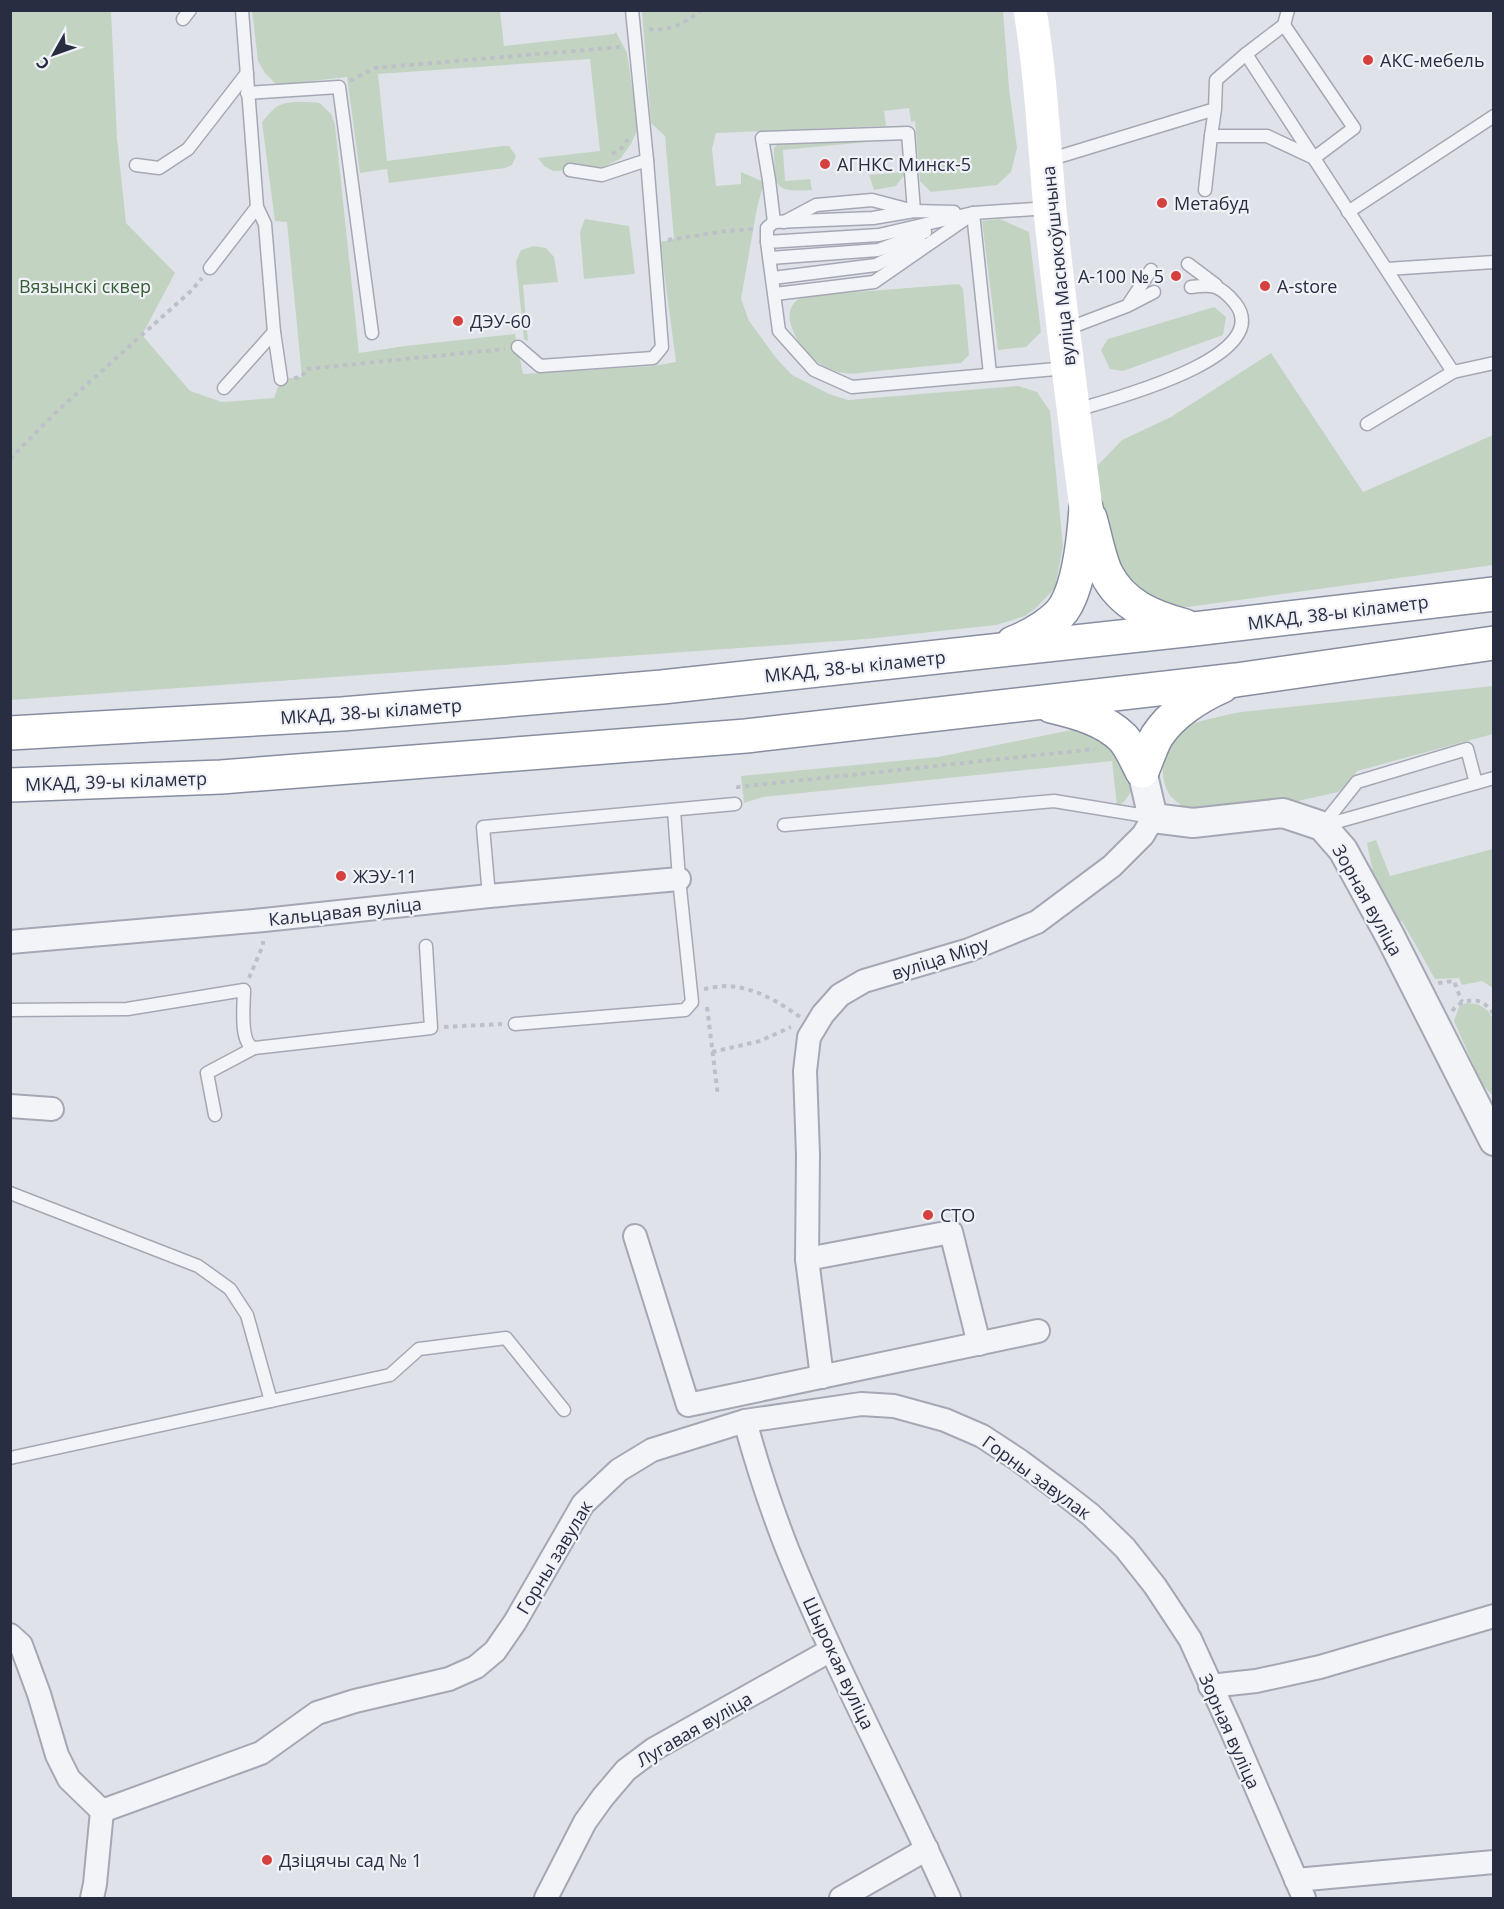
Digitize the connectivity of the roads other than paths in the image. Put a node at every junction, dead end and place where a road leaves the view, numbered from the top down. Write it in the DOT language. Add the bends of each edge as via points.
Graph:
graph roads {
  1 [pos="242,10"];
  2 [pos="632,10"];
  3 [pos="1288,10"];
  4 [pos="1032,15"];
  5 [pos="1284,25"];
  6 [pos="1246,54"];
  7 [pos="247,73"];
  8 [pos="247,93"];
  9 [pos="1215,109"];
  10 [pos="1494,116"];
  11 [pos="1211,136"];
  12 [pos="1314,158"];
  13 [pos="647,160"];
  14 [pos="1047,160"];
  15 [pos="136,165"];
  16 [pos="570,170"];
  17 [pos="1205,190"];
  18 [pos="257,207"];
  19 [pos="1050,208"];
  20 [pos="914,211"];
  21 [pos="1348,212"];
  22 [pos="974,213"];
  23 [pos="775,224"];
  24 [pos="768,242"];
  25 [pos="770,258"];
  26 [pos="1494,262"];
  27 [pos="1188,264"];
  28 [pos="210,268"];
  29 [pos="1387,269"];
  30 [pos="1151,270"];
  31 [pos="773,278"];
  32 [pos="1216,285"];
  33 [pos="1191,287"];
  34 [pos="1154,292"];
  35 [pos="775,294"];
  36 [pos="1127,306"];
  37 [pos="1063,330"];
  38 [pos="274,332"];
  39 [pos="372,333"];
  40 [pos="518,348"];
  41 [pos="1494,363"];
  42 [pos="1068,368"];
  43 [pos="1453,372"];
  44 [pos="990,374"];
  45 [pos="281,379"];
  46 [pos="224,388"];
  47 [pos="1073,411"];
  48 [pos="1367,424"];
  49 [pos="1086,508"];
  50 [pos="1494,594"];
  51 [pos="1194,629"];
  52 [pos="1494,643"];
  53 [pos="996,650"];
  54 [pos="1236,680"];
  55 [pos="1034,703"];
  56 [pos="10,734"];
  57 [pos="1135,758"];
  58 [pos="1494,778"];
  59 [pos="1476,783"];
  60 [pos="45,784"];
  61 [pos="10,786"];
  62 [pos="10,804"];
  63 [pos="735,804"];
  64 [pos="674,810"];
  65 [pos="1153,818"];
  66 [pos="784,825"];
  67 [pos="1322,826"];
  68 [pos="679,879"];
  69 [pos="489,896"];
  70 [pos="10,942"];
  71 [pos="426,946"];
  72 [pos="10,1010"];
  73 [pos="515,1024"];
  74 [pos="254,1048"];
  75 [pos="10,1106"];
  76 [pos="52,1109"];
  77 [pos="215,1115"];
  78 [pos="1490,1126"];
  79 [pos="10,1193"];
  80 [pos="635,1236"];
  81 [pos="807,1259"];
  82 [pos="1038,1331"];
  83 [pos="979,1344"];
  84 [pos="822,1377"];
  85 [pos="271,1401"];
  86 [pos="564,1410"];
  87 [pos="745,1421"];
  88 [pos="10,1458"];
  89 [pos="1155,1586"];
  90 [pos="1494,1616"];
  91 [pos="10,1635"];
  92 [pos="831,1650"];
  93 [pos="1210,1686"];
  94 [pos="102,1811"];
  95 [pos="927,1849"];
  96 [pos="1494,1862"];
  97 [pos="1300,1889"];
  98 [pos="92,1899"];
  99 [pos="546,1899"];
  100 [pos="841,1899"];
  101 [pos="949,1899"];
  1 -- 7 [label="lane"];
  2 -- 13 [label="lane"];
  3 -- 5 [label="lane"];
  4 -- 14 [label="main road, вуліца Масюкоўшчына"];
  5 -- 6 [label="lane"];
  5 -- 12 [label="lane" via="1354,128"];
  6 -- 9 [label="lane" via="1216,80"];
  6 -- 12 [label="lane"];
  7 -- 8 [label="lane"];
  7 -- 15 [label="lane" via="188,150 159,168"];
  8 -- 18 [label="lane"];
  8 -- 39 [label="lane" via="339,87"];
  9 -- 11 [label="lane"];
  9 -- 14 [label="lane"];
  10 -- 21 [label="lane"];
  11 -- 12 [label="lane" via="1267,136"];
  11 -- 17 [label="lane"];
  12 -- 21 [label="lane"];
  13 -- 16 [label="lane" via="602,175"];
  13 -- 40 [label="lane" via="662,347 654,358 540,366"];
  14 -- 19 [label="main road, вуліца Масюкоўшчына"];
  18 -- 28 [label="lane"];
  18 -- 38 [label="lane" via="265,224"];
  19 -- 22 [label="lane"];
  19 -- 37 [label="main road, вуліца Масюкоўшчына"];
  20 -- 22 [label="lane"];
  20 -- 23 [label="lane" via="873,218"];
  20 -- 23 [label="lane" via="872,200 816,205"];
  20 -- 23 [label="lane" via="908,133 762,138"];
  21 -- 29 [label="lane"];
  22 -- 24 [label="lane" via="879,235"];
  22 -- 25 [label="lane" via="878,250"];
  22 -- 31 [label="lane" via="876,266"];
  22 -- 35 [label="lane" via="874,282"];
  22 -- 44 [label="lane"];
  23 -- 24 [label="lane"];
  24 -- 25 [label="lane"];
  25 -- 31 [label="lane"];
  26 -- 29 [label="lane"];
  27 -- 32 [label="lane"];
  29 -- 43 [label="lane"];
  30 -- 36 [label="lane"];
  31 -- 35 [label="lane"];
  32 -- 33 [label="lane"];
  32 -- 47 [label="lane" via="1238,307 1241,322 1235,340 1182,375"];
  34 -- 36 [label="lane"];
  35 -- 44 [label="lane" via="779,331 814,370 852,387"];
  36 -- 37 [label="lane"];
  37 -- 42 [label="main road, вуліца Масюкоўшчына"];
  38 -- 45 [label="lane"];
  38 -- 46 [label="lane"];
  41 -- 43 [label="lane"];
  42 -- 44 [label="lane"];
  42 -- 47 [label="main road, вуліца Масюкоўшчына"];
  43 -- 48 [label="lane"];
  47 -- 49 [label="main road, вуліца Масюкоўшчына"];
  49 -- 51 [label="main road" via="1105,571 1118,592 1137,608"];
  49 -- 53 [label="main road" via="1077,575 1066,607 1027,638"];
  50 -- 51 [label="main road, МКАД, 38-ы кіламетр"];
  51 -- 53 [label="main road, МКАД, 38-ы кіламетр"];
  52 -- 54 [label="main road"];
  53 -- 56 [label="main road, МКАД, 38-ы кіламетр" via="662,687 342,714"];
  54 -- 55 [label="main road"];
  54 -- 57 [label="main road" via="1200,697 1174,716"];
  55 -- 57 [label="main road" via="1102,722 1122,738"];
  55 -- 60 [label="main road, МКАД, 39-ы кіламетр" via="746,736 221,777"];
  57 -- 65 [label="street"];
  58 -- 59 [label="lane"];
  59 -- 67 [label="lane"];
  59 -- 67 [label="lane" via="1467,750 1357,782"];
  60 -- 61 [label="main road, МКАД, 39-ы кіламетр"];
  60 -- 62 [label="main road"];
  63 -- 64 [label="lane"];
  64 -- 68 [label="lane"];
  64 -- 69 [label="lane" via="483,827"];
  65 -- 66 [label="lane" via="1054,801"];
  65 -- 67 [label="street, Зорная вуліца" via="1193,823 1283,813"];
  65 -- 81 [label="street, вуліца Міру" via="1143,835 1112,866 1037,922 969,950 864,981 840,995 823,1014 809,1037 806,1071"];
  67 -- 78 [label="street, Зорная вуліца" via="1343,850"];
  68 -- 69 [label="street, Кальцавая вуліца"];
  68 -- 73 [label="lane" via="692,1002 685,1010"];
  69 -- 70 [label="street, Кальцавая вуліца"];
  71 -- 74 [label="lane" via="431,1028"];
  72 -- 74 [label="lane" via="127,1009 244,990 245,1039"];
  74 -- 77 [label="lane" via="207,1073"];
  75 -- 76 [label="street"];
  79 -- 85 [label="lane" via="198,1266 230,1289 247,1315"];
  80 -- 84 [label="street" via="688,1405"];
  81 -- 83 [label="street" via="951,1232"];
  81 -- 84 [label="street, вуліца Міру"];
  82 -- 83 [label="street"];
  83 -- 84 [label="street"];
  85 -- 86 [label="lane" via="390,1375 419,1350 506,1338"];
  85 -- 88 [label="lane"];
  87 -- 89 [label="street, Горны завулак" via="861,1404 894,1406 945,1420 982,1436 1091,1515 1125,1548"];
  87 -- 92 [label="street, Шырокая вуліца" via="788,1550"];
  87 -- 94 [label="street, Горны завулак" via="652,1450 619,1470 583,1504 515,1622 495,1651 476,1667 448,1679 317,1713 261,1753"];
  89 -- 93 [label="street, Зорная вуліца" via="1190,1639"];
  90 -- 93 [label="street" via="1320,1667"];
  91 -- 94 [label="street" via="21,1645 57,1755 69,1779"];
  92 -- 95 [label="street, Шырокая вуліца"];
  92 -- 99 [label="street, Лугавая вуліца" via="654,1749 626,1770 585,1822"];
  93 -- 97 [label="street, Зорная вуліца"];
  94 -- 98 [label="street"];
  95 -- 100 [label="street"];
  95 -- 101 [label="street, Шырокая вуліца"];
  96 -- 97 [label="street, Зорная вуліца"];
}
